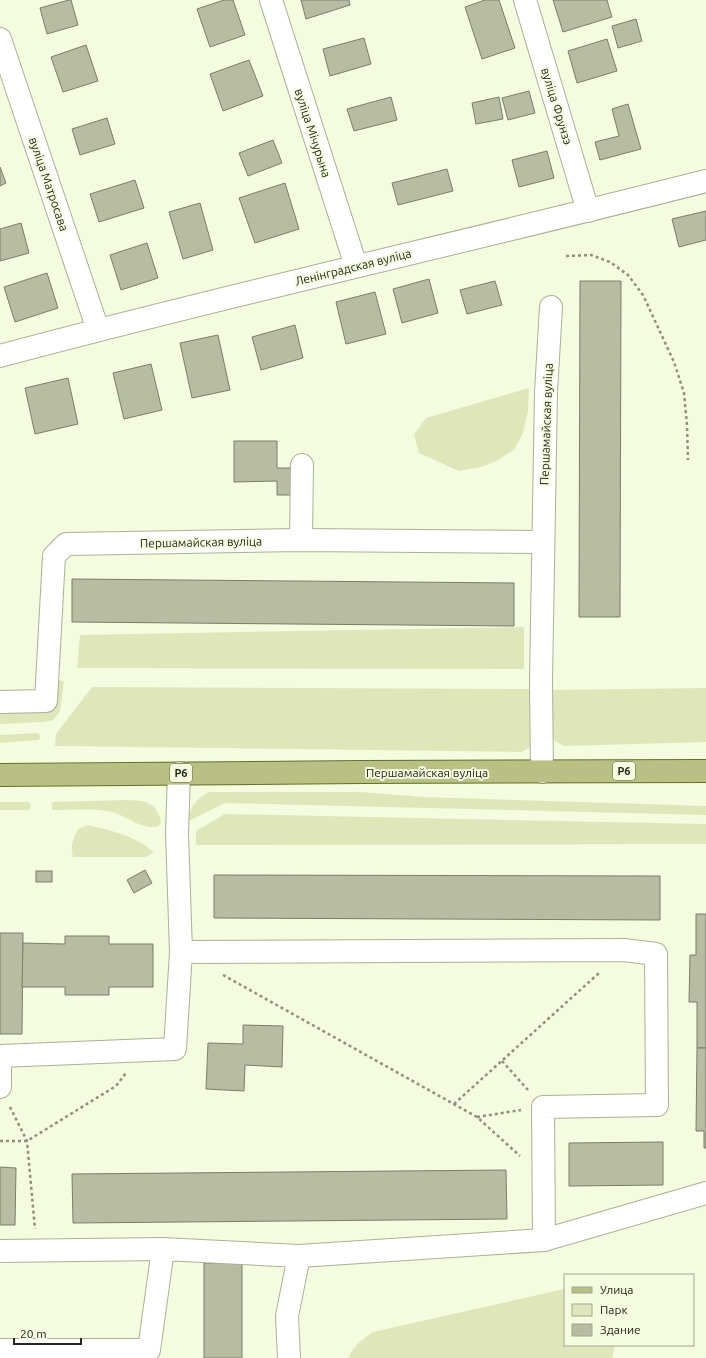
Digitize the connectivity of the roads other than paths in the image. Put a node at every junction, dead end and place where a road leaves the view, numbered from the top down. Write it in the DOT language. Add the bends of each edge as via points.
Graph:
graph roads {
  1 [pos="271,0"];
  2 [pos="525,0"];
  3 [pos="0,39"];
  4 [pos="706,181"];
  5 [pos="588,211"];
  6 [pos="356,266"];
  7 [pos="551,307"];
  8 [pos="98,330"];
  9 [pos="0,356"];
  10 [pos="302,465"];
  11 [pos="301,540"];
  12 [pos="543,542"];
  13 [pos="0,702"];
  14 [pos="706,771"];
  15 [pos="542,772"];
  16 [pos="179,773"];
  17 [pos="0,775"];
  18 [pos="181,952"];
  19 [pos="0,1087"];
  20 [pos="706,1194"];
  21 [pos="544,1240"];
  22 [pos="163,1249"];
  23 [pos="0,1251"];
  24 [pos="299,1256"];
  25 [pos="0,1350"];
  26 [pos="289,1358"];
  1 -- 6 [label="street, вуліца Мічурына"];
  2 -- 5 [label="street, вуліца Фрунзэ"];
  3 -- 8 [label="street, вуліца Матросава"];
  4 -- 5 [label="street, Ленінградская вуліца"];
  5 -- 6 [label="street, Ленінградская вуліца"];
  6 -- 8 [label="street, Ленінградская вуліца"];
  7 -- 12 [label="street, Першамайская вуліца" via="546,392"];
  8 -- 9 [label="street, Ленінградская вуліца"];
  10 -- 11 [label="street"];
  11 -- 12 [label="street, Першамайская вуліца"];
  11 -- 13 [label="street, Першамайская вуліца" via="66,544 54,556 46,701"];
  12 -- 15 [label="street, Першамайская вуліца"];
  14 -- 15 [label="main road, Першамайская вуліца / Р6"];
  15 -- 16 [label="main road, Першамайская вуліца / Р6"];
  16 -- 17 [label="main road, Першамайская вуліца / Р6"];
  16 -- 18 [label="street" via="177,833"];
  18 -- 19 [label="street" via="175,1049 0,1056"];
  18 -- 21 [label="street" via="624,950 656,954 658,1105 543,1107"];
  20 -- 21 [label="street"];
  21 -- 24 [label="street"];
  22 -- 23 [label="street"];
  22 -- 24 [label="street"];
  22 -- 25 [label="street" via="149,1350"];
  24 -- 26 [label="street" via="287,1316"];
}
